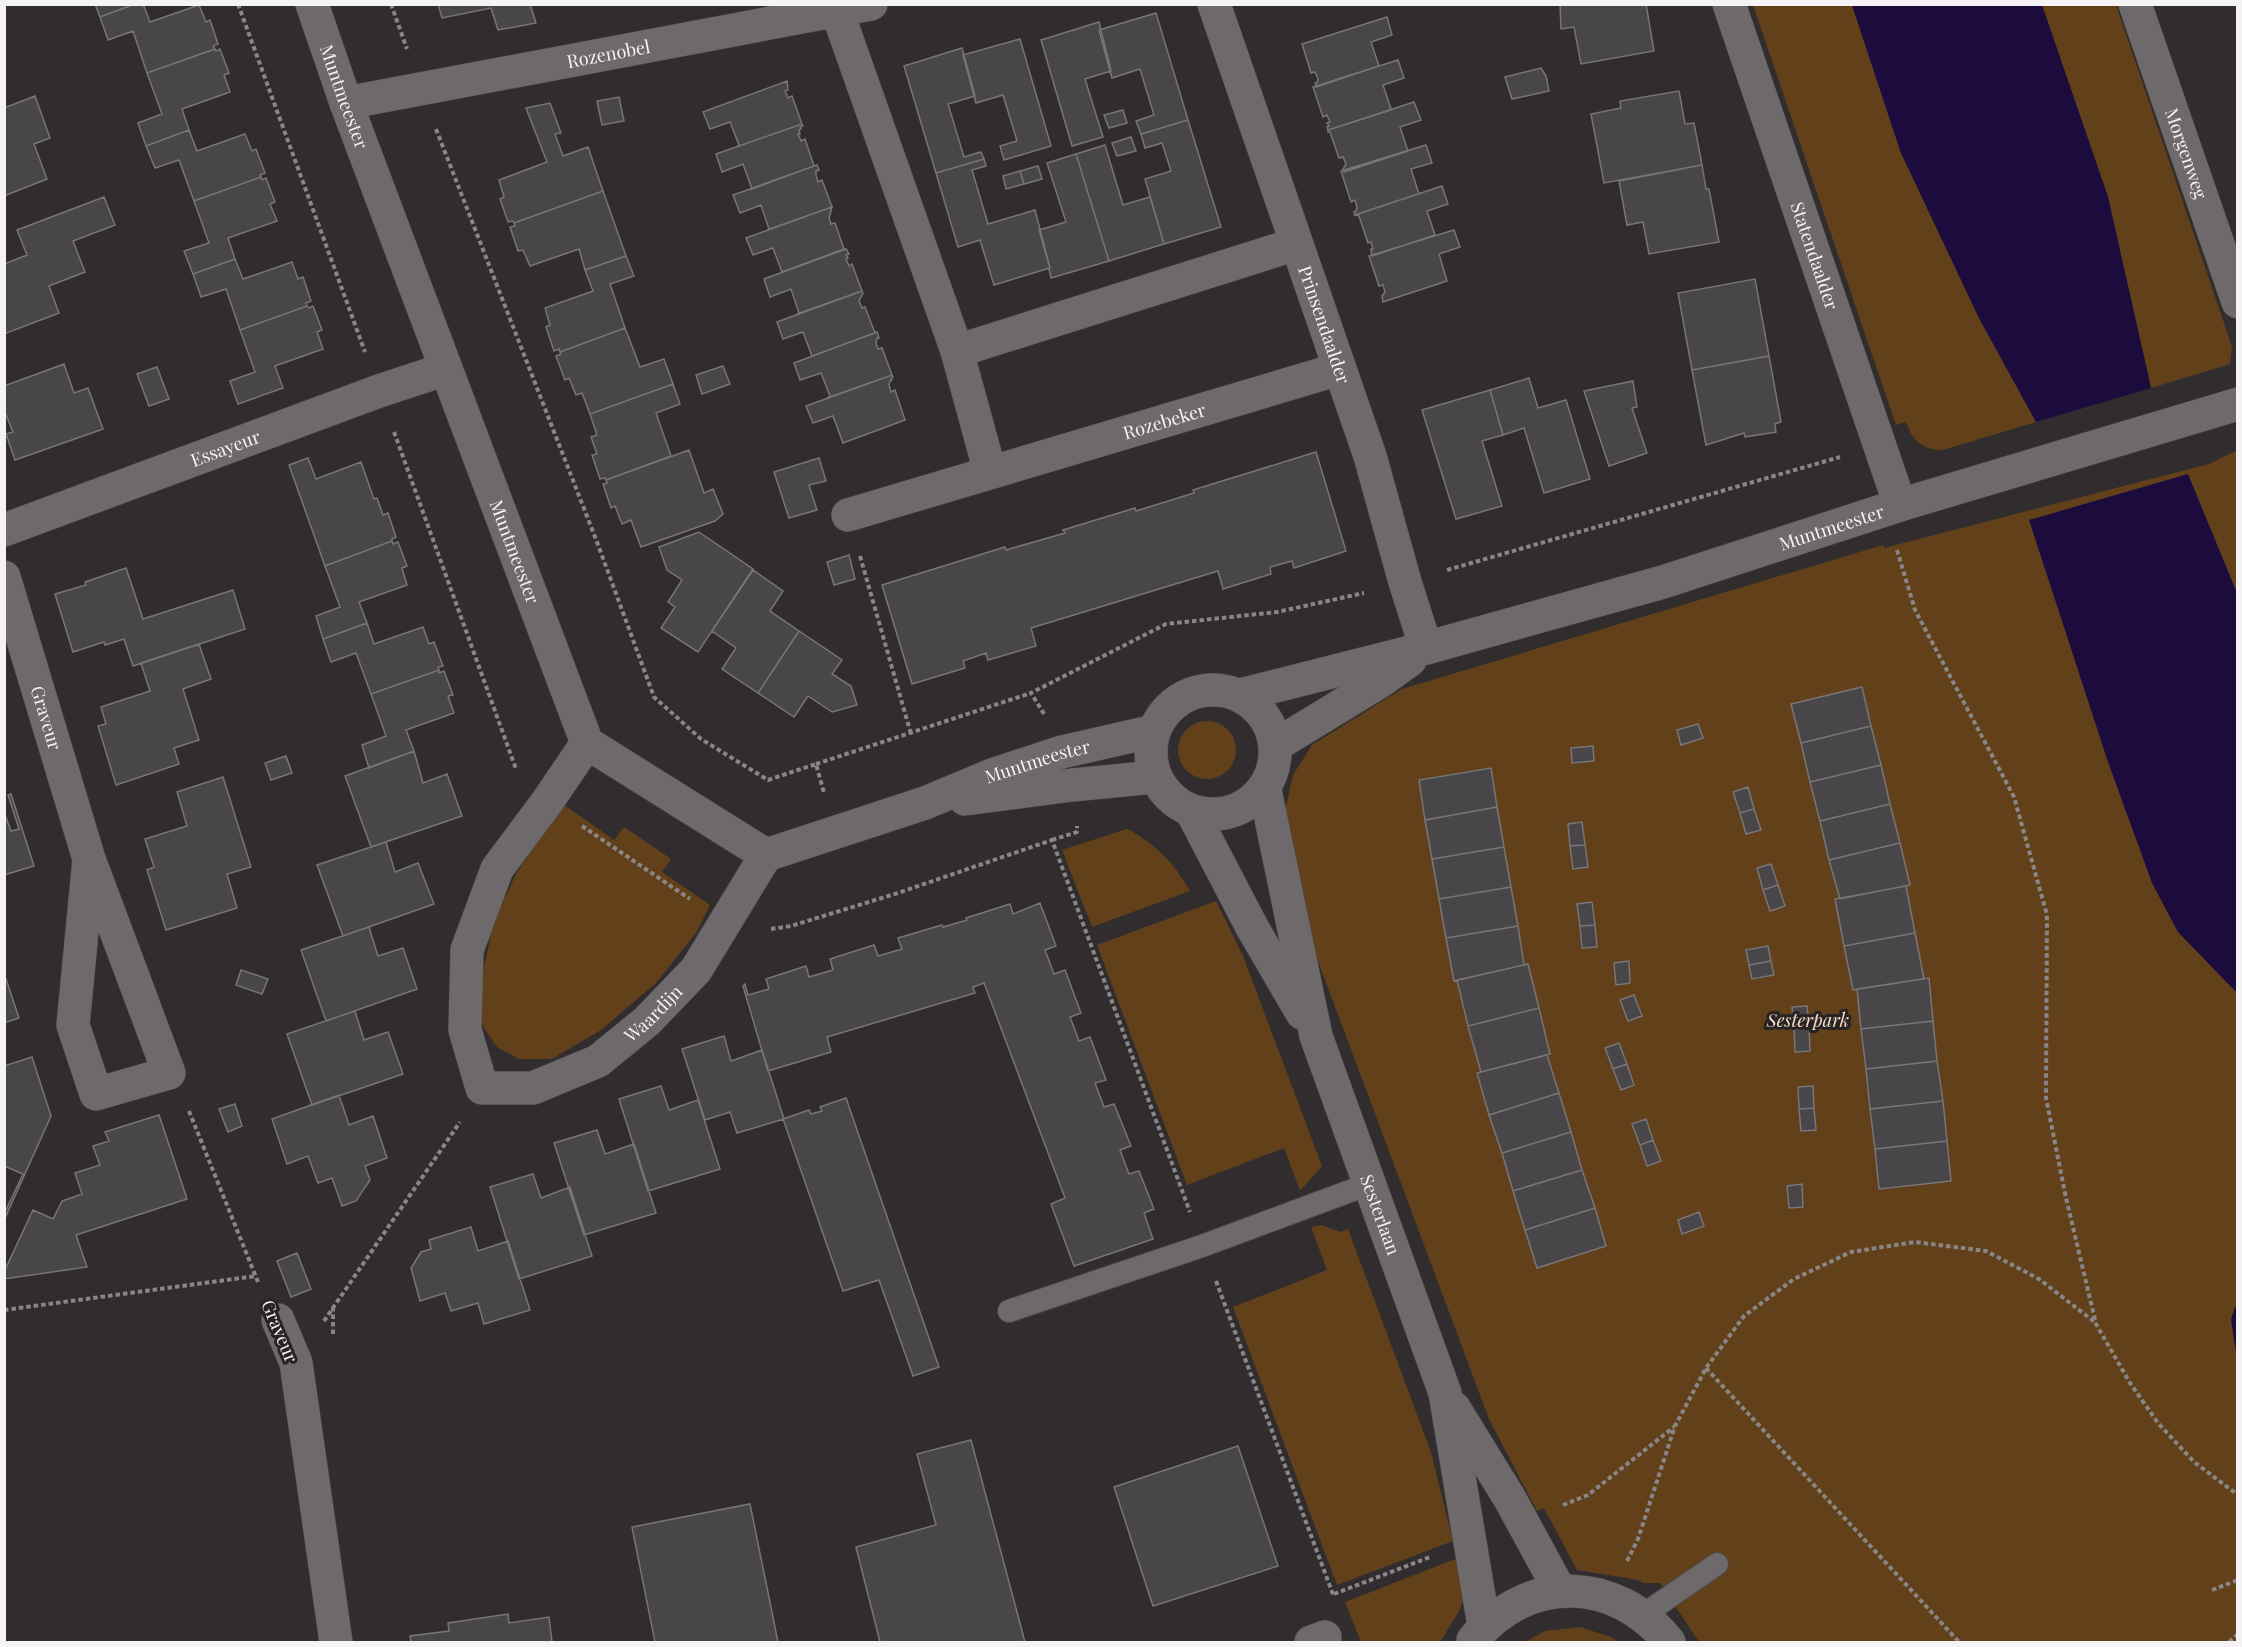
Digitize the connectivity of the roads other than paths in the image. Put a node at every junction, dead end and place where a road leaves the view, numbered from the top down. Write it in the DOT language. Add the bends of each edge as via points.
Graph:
graph roads {
  1 [pos="312,4"];
  2 [pos="871,4"];
  3 [pos="1214,4"];
  4 [pos="1729,4"];
  5 [pos="2135,4"];
  6 [pos="837,11"];
  7 [pos="346,103"];
  8 [pos="1296,244"];
  9 [pos="2238,303"];
  10 [pos="957,351"];
  11 [pos="446,369"];
  12 [pos="1339,369"];
  13 [pos="2230,406"];
  14 [pos="990,472"];
  15 [pos="1900,505"];
  16 [pos="848,515"];
  17 [pos="4,530"];
  18 [pos="4,577"];
  19 [pos="1426,648"];
  20 [pos="1240,695"];
  21 [pos="1154,731"];
  22 [pos="587,743"];
  23 [pos="1276,745"];
  24 [pos="1155,777"];
  25 [pos="1264,790"];
  26 [pos="925,803"];
  27 [pos="1192,812"];
  28 [pos="766,855"];
  29 [pos="89,859"];
  30 [pos="1316,1036"];
  31 [pos="1370,1184"];
  32 [pos="1009,1311"];
  33 [pos="278,1320"];
  34 [pos="1445,1393"];
  35 [pos="1717,1564"];
  36 [pos="1560,1591"];
  37 [pos="1643,1615"];
  38 [pos="1478,1634"];
  39 [pos="336,1642"];
  40 [pos="1670,1642"];
  1 -- 7 [label="street, Muntmeester"];
  2 -- 6 [label="street, Rozenobel"];
  3 -- 8 [label="street, Prinsendaalder"];
  4 -- 15 [label="street, Statendaalder"];
  5 -- 9 [label="street, Morgenweg"];
  6 -- 7 [label="street, Rozenobel"];
  6 -- 10 [label="street"];
  7 -- 11 [label="street, Muntmeester"];
  8 -- 10 [label="street"];
  8 -- 12 [label="street, Prinsendaalder"];
  10 -- 14 [label="street"];
  11 -- 17 [label="street, Essayeur"];
  11 -- 22 [label="street, Muntmeester"];
  12 -- 14 [label="street, Rozebeker"];
  12 -- 19 [label="street, Prinsendaalder" via="1370,456"];
  13 -- 15 [label="street, Muntmeester"];
  14 -- 16 [label="street, Rozebeker"];
  15 -- 19 [label="street, Muntmeester" via="1662,582"];
  18 -- 29 [label="street, Graveur"];
  19 -- 20 [label="street, Muntmeester"];
  19 -- 23 [label="street, Muntmeester" via="1381,681"];
  20 -- 21 [label="street" via="1220,690 1199,691 1180,699 1164,713"];
  20 -- 23 [label="street" via="1264,715"];
  21 -- 24 [label="street" via="1150,754"];
  21 -- 26 [label="street, Muntmeester" via="1062,752"];
  22 -- 28 [label="street"];
  22 -- 28 [label="street, Waardijn" via="497,869 467,950 465,1030 482,1088 534,1088 598,1061 639,1028 696,970"];
  23 -- 25 [label="street" via="1275,768"];
  24 -- 26 [label="street, Muntmeester"];
  24 -- 27 [label="street" via="1176,804"];
  25 -- 27 [label="street" via="1232,813"];
  25 -- 30 [label="street, Sesterlaan"];
  26 -- 28 [label="street, Muntmeester"];
  27 -- 30 [label="street, Sesterlaan" via="1253,929"];
  29 -- 29 [label="street, Graveur" via="73,1025 96,1094 169,1073"];
  30 -- 31 [label="street, Sesterlaan"];
  31 -- 32 [label="lane"];
  31 -- 34 [label="street, Sesterlaan"];
  33 -- 39 [label="street, Graveur" via="296,1363"];
  34 -- 36 [label="street, Sesterlaan"];
  34 -- 38 [label="street, Sesterlaan"];
  35 -- 37 [label="lane"];
  36 -- 37 [label="street" via="1608,1597"];
  36 -- 38 [label="street" via="1520,1602 1501,1612"];
  37 -- 40 [label="street"];
}
